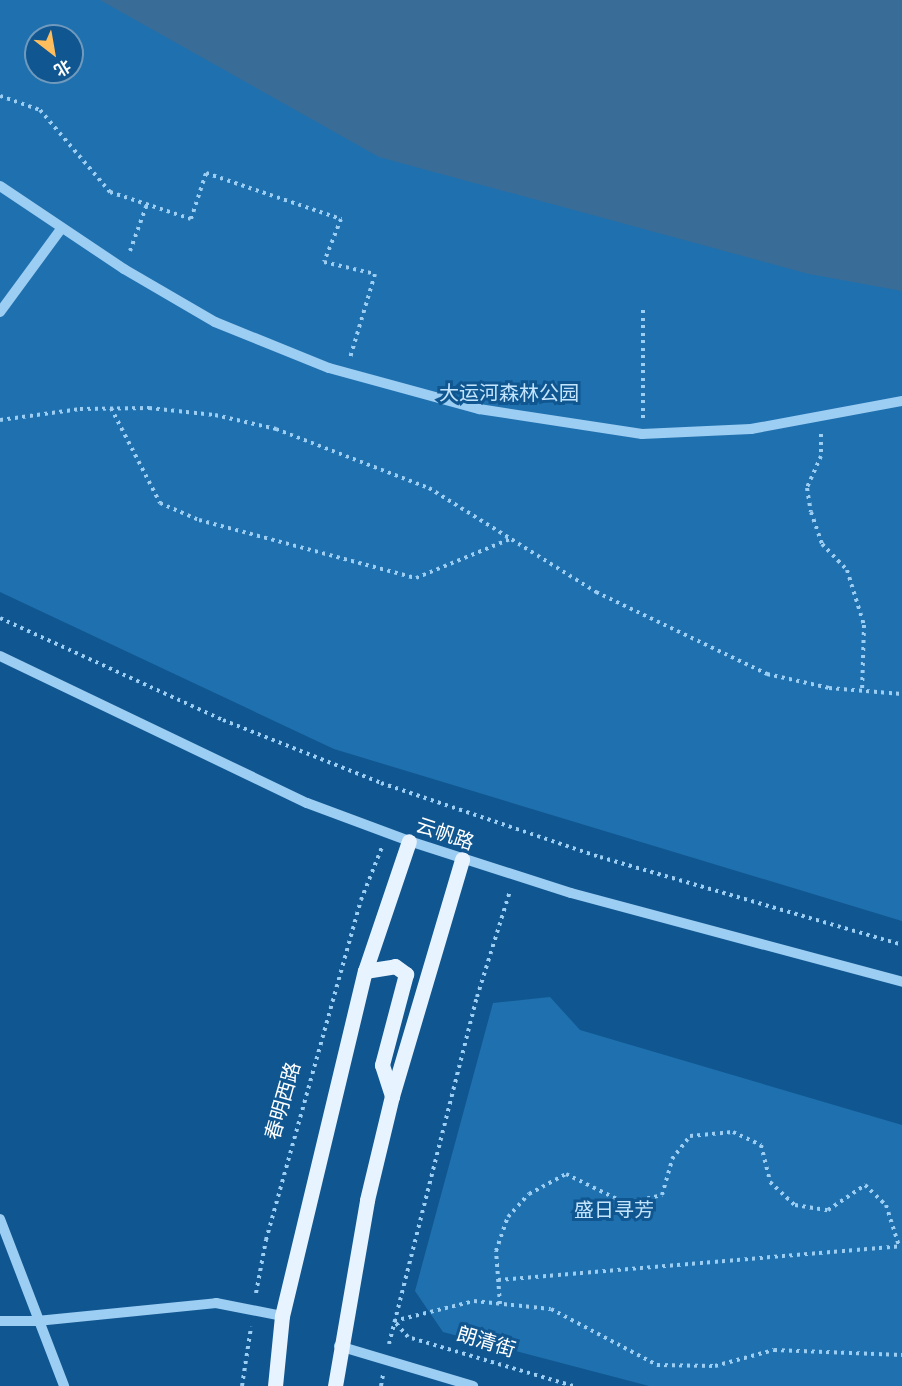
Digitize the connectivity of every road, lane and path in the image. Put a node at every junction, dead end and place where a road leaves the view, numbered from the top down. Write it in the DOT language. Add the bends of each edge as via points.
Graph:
graph roads {
  1 [pos="0,96"];
  2 [pos="0,186"];
  3 [pos="147,204"];
  4 [pos="61,229"];
  5 [pos="124,269"];
  6 [pos="643,309"];
  7 [pos="0,312"];
  8 [pos="346,373"];
  9 [pos="902,401"];
  10 [pos="111,408"];
  11 [pos="822,418"];
  12 [pos="0,420"];
  13 [pos="642,434"];
  14 [pos="511,539"];
  15 [pos="0,618"];
  16 [pos="0,656"];
  17 [pos="862,691"];
  18 [pos="902,694"];
  19 [pos="388,833"];
  20 [pos="410,841"];
  21 [pos="462,859"];
  22 [pos="514,876"];
  23 [pos="902,945"];
  24 [pos="365,971"];
  25 [pos="902,982"];
  26 [pos="392,1096"];
  27 [pos="0,1219"];
  28 [pos="901,1246"];
  29 [pos="498,1280"];
  30 [pos="500,1304"];
  31 [pos="253,1312"];
  32 [pos="282,1316"];
  33 [pos="0,1321"];
  34 [pos="37,1321"];
  35 [pos="394,1321"];
  36 [pos="339,1346"];
  37 [pos="902,1354"];
  38 [pos="385,1360"];
  39 [pos="64,1386"];
  40 [pos="242,1386"];
  41 [pos="275,1386"];
  42 [pos="335,1386"];
  43 [pos="381,1386"];
  44 [pos="473,1386"];
  45 [pos="573,1386"];
  1 -- 3 [label="path" via="40,110 110,192"];
  2 -- 4 [label="street"];
  3 -- 5 [label="path"];
  3 -- 8 [label="path" via="191,219 206,172 341,219 324,262 375,274"];
  4 -- 5 [label="street"];
  4 -- 7 [label="street"];
  5 -- 8 [label="street" via="215,322"];
  6 -- 13 [label="path"];
  8 -- 13 [label="street" via="479,409"];
  9 -- 11 [label="street"];
  10 -- 12 [label="path"];
  10 -- 14 [label="path" via="215,415 276,429 429,488"];
  10 -- 14 [label="path" via="160,503 199,520 416,578"];
  11 -- 13 [label="street" via="751,429"];
  11 -- 17 [label="path" via="821,456 807,488 822,544 847,570 864,625"];
  14 -- 17 [label="path" via="596,592 767,674"];
  15 -- 23 [label="path, 云帆路" via="223,720 381,783 600,857"];
  16 -- 19 [label="street, 云帆路" via="307,803"];
  17 -- 18 [label="path"];
  19 -- 20 [label="street, 云帆路"];
  19 -- 31 [label="path, 春明西路" via="361,900 266,1240"];
  20 -- 21 [label="street, 云帆路"];
  20 -- 24 [label="main road"];
  21 -- 22 [label="street, 云帆路"];
  21 -- 26 [label="main road"];
  22 -- 25 [label="street, 云帆路"];
  22 -- 35 [label="path" via="477,997"];
  24 -- 26 [label="main road" via="395,966 406,974 382,1065"];
  24 -- 32 [label="main road"];
  26 -- 36 [label="main road"];
  27 -- 34 [label="street"];
  28 -- 29 [label="path"];
  28 -- 29 [label="path" via="886,1205 865,1185 828,1210 795,1205 770,1182 760,1145 733,1132 690,1136 672,1159 662,1196 625,1203 566,1174 529,1194 508,1217 495,1251"];
  29 -- 30 [label="path"];
  30 -- 35 [label="path" via="474,1301"];
  30 -- 37 [label="path" via="551,1309 657,1365 716,1366 774,1350"];
  31 -- 32 [label="street"];
  31 -- 34 [label="street" via="216,1303"];
  31 -- 40 [label="path, 春明西路"];
  32 -- 41 [label="main road"];
  33 -- 34 [label="street"];
  34 -- 39 [label="street"];
  35 -- 38 [label="path"];
  35 -- 45 [label="path, 朗清街" via="408,1337"];
  36 -- 38 [label="street"];
  36 -- 42 [label="main road"];
  38 -- 43 [label="path"];
  38 -- 44 [label="street"];
}
